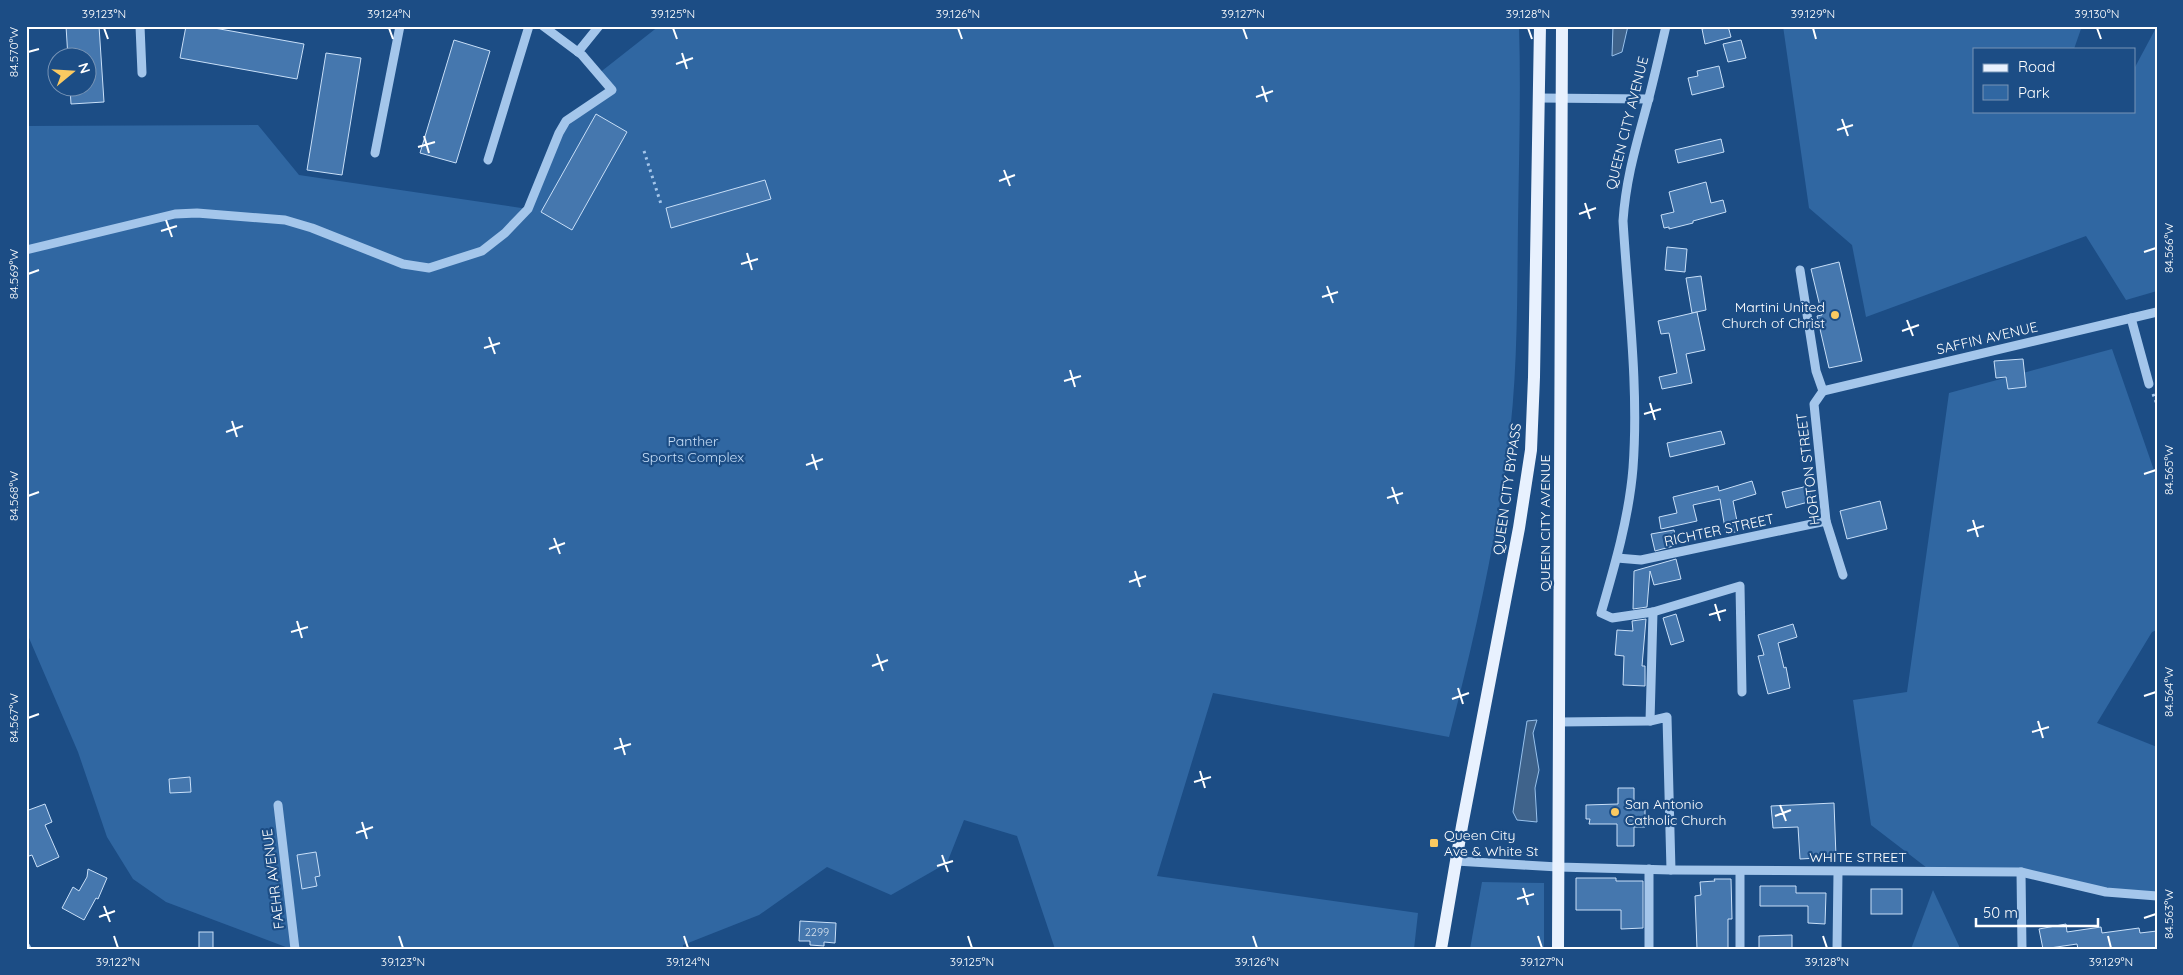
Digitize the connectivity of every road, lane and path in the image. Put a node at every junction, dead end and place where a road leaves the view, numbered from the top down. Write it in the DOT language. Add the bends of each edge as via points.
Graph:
graph roads {
  1 [pos="140,26"];
  2 [pos="400,26"];
  3 [pos="529,26"];
  4 [pos="542,26"];
  5 [pos="599,26"];
  6 [pos="1540,26"];
  7 [pos="1562,26"];
  8 [pos="1666,26"];
  9 [pos="578,52"];
  10 [pos="142,73"];
  11 [pos="1539,98"];
  12 [pos="1562,98"];
  13 [pos="1649,99"];
  14 [pos="644,152"];
  15 [pos="375,153"];
  16 [pos="488,160"];
  17 [pos="661,204"];
  18 [pos="26,250"];
  19 [pos="1800,270"];
  20 [pos="2157,312"];
  21 [pos="2131,318"];
  22 [pos="2149,384"];
  23 [pos="1823,390"];
  24 [pos="1826,522"];
  25 [pos="1617,558"];
  26 [pos="1843,575"];
  27 [pos="1653,612"];
  28 [pos="1742,692"];
  29 [pos="1650,721"];
  30 [pos="1559,722"];
  31 [pos="278,806"];
  32 [pos="1456,862"];
  33 [pos="1558,867"];
  34 [pos="1649,869"];
  35 [pos="1671,870"];
  36 [pos="1740,871"];
  37 [pos="1838,872"];
  38 [pos="2021,872"];
  39 [pos="2157,896"];
  40 [pos="295,949"];
  41 [pos="1441,949"];
  42 [pos="1558,949"];
  43 [pos="1649,949"];
  44 [pos="1740,949"];
  45 [pos="1837,949"];
  46 [pos="2022,949"];
  1 -- 10 [label="street"];
  2 -- 15 [label="street"];
  3 -- 16 [label="street"];
  4 -- 9 [label="street"];
  5 -- 9 [label="street"];
  6 -- 11 [label="main road, QUEEN CITY BYPASS"];
  7 -- 12 [label="main road"];
  8 -- 13 [label="street, QUEEN CITY AVENUE"];
  9 -- 18 [label="street" via="612,90 566,121 528,209 482,251 428,268 403,264 285,220 198,213 175,214"];
  11 -- 12 [label="street"];
  11 -- 32 [label="main road, QUEEN CITY BYPASS" via="1531,450"];
  12 -- 13 [label="street"];
  12 -- 30 [label="main road, QUEEN CITY AVENUE"];
  13 -- 25 [label="street, QUEEN CITY AVENUE" via="1631,160 1623,213 1635,424 1633,469"];
  14 -- 17 [label="path"];
  19 -- 23 [label="street" via="1816,371"];
  20 -- 21 [label="street, SAFFIN AVENUE"];
  21 -- 22 [label="street"];
  21 -- 23 [label="street, SAFFIN AVENUE"];
  23 -- 24 [label="street, HORTON STREET" via="1814,404"];
  24 -- 25 [label="street, RICHTER STREET" via="1641,560"];
  24 -- 26 [label="street, HORTON STREET"];
  25 -- 27 [label="street, QUEEN CITY AVENUE" via="1601,613 1612,618"];
  27 -- 28 [label="street" via="1740,586"];
  27 -- 29 [label="street"];
  29 -- 30 [label="street"];
  29 -- 35 [label="street" via="1667,717"];
  30 -- 33 [label="main road, QUEEN CITY AVENUE"];
  31 -- 40 [label="street, FAEHR AVENUE"];
  32 -- 33 [label="street, WHITE STREET"];
  32 -- 41 [label="main road, QUEEN CITY BYPASS"];
  33 -- 34 [label="street, WHITE STREET"];
  33 -- 42 [label="main road, QUEEN CITY AVENUE"];
  34 -- 35 [label="street, WHITE STREET"];
  34 -- 43 [label="street"];
  35 -- 36 [label="street, WHITE STREET"];
  36 -- 37 [label="street, WHITE STREET"];
  36 -- 44 [label="street"];
  37 -- 38 [label="street, WHITE STREET"];
  37 -- 45 [label="street"];
  38 -- 39 [label="street, WHITE STREET" via="2106,892"];
  38 -- 46 [label="street"];
}
